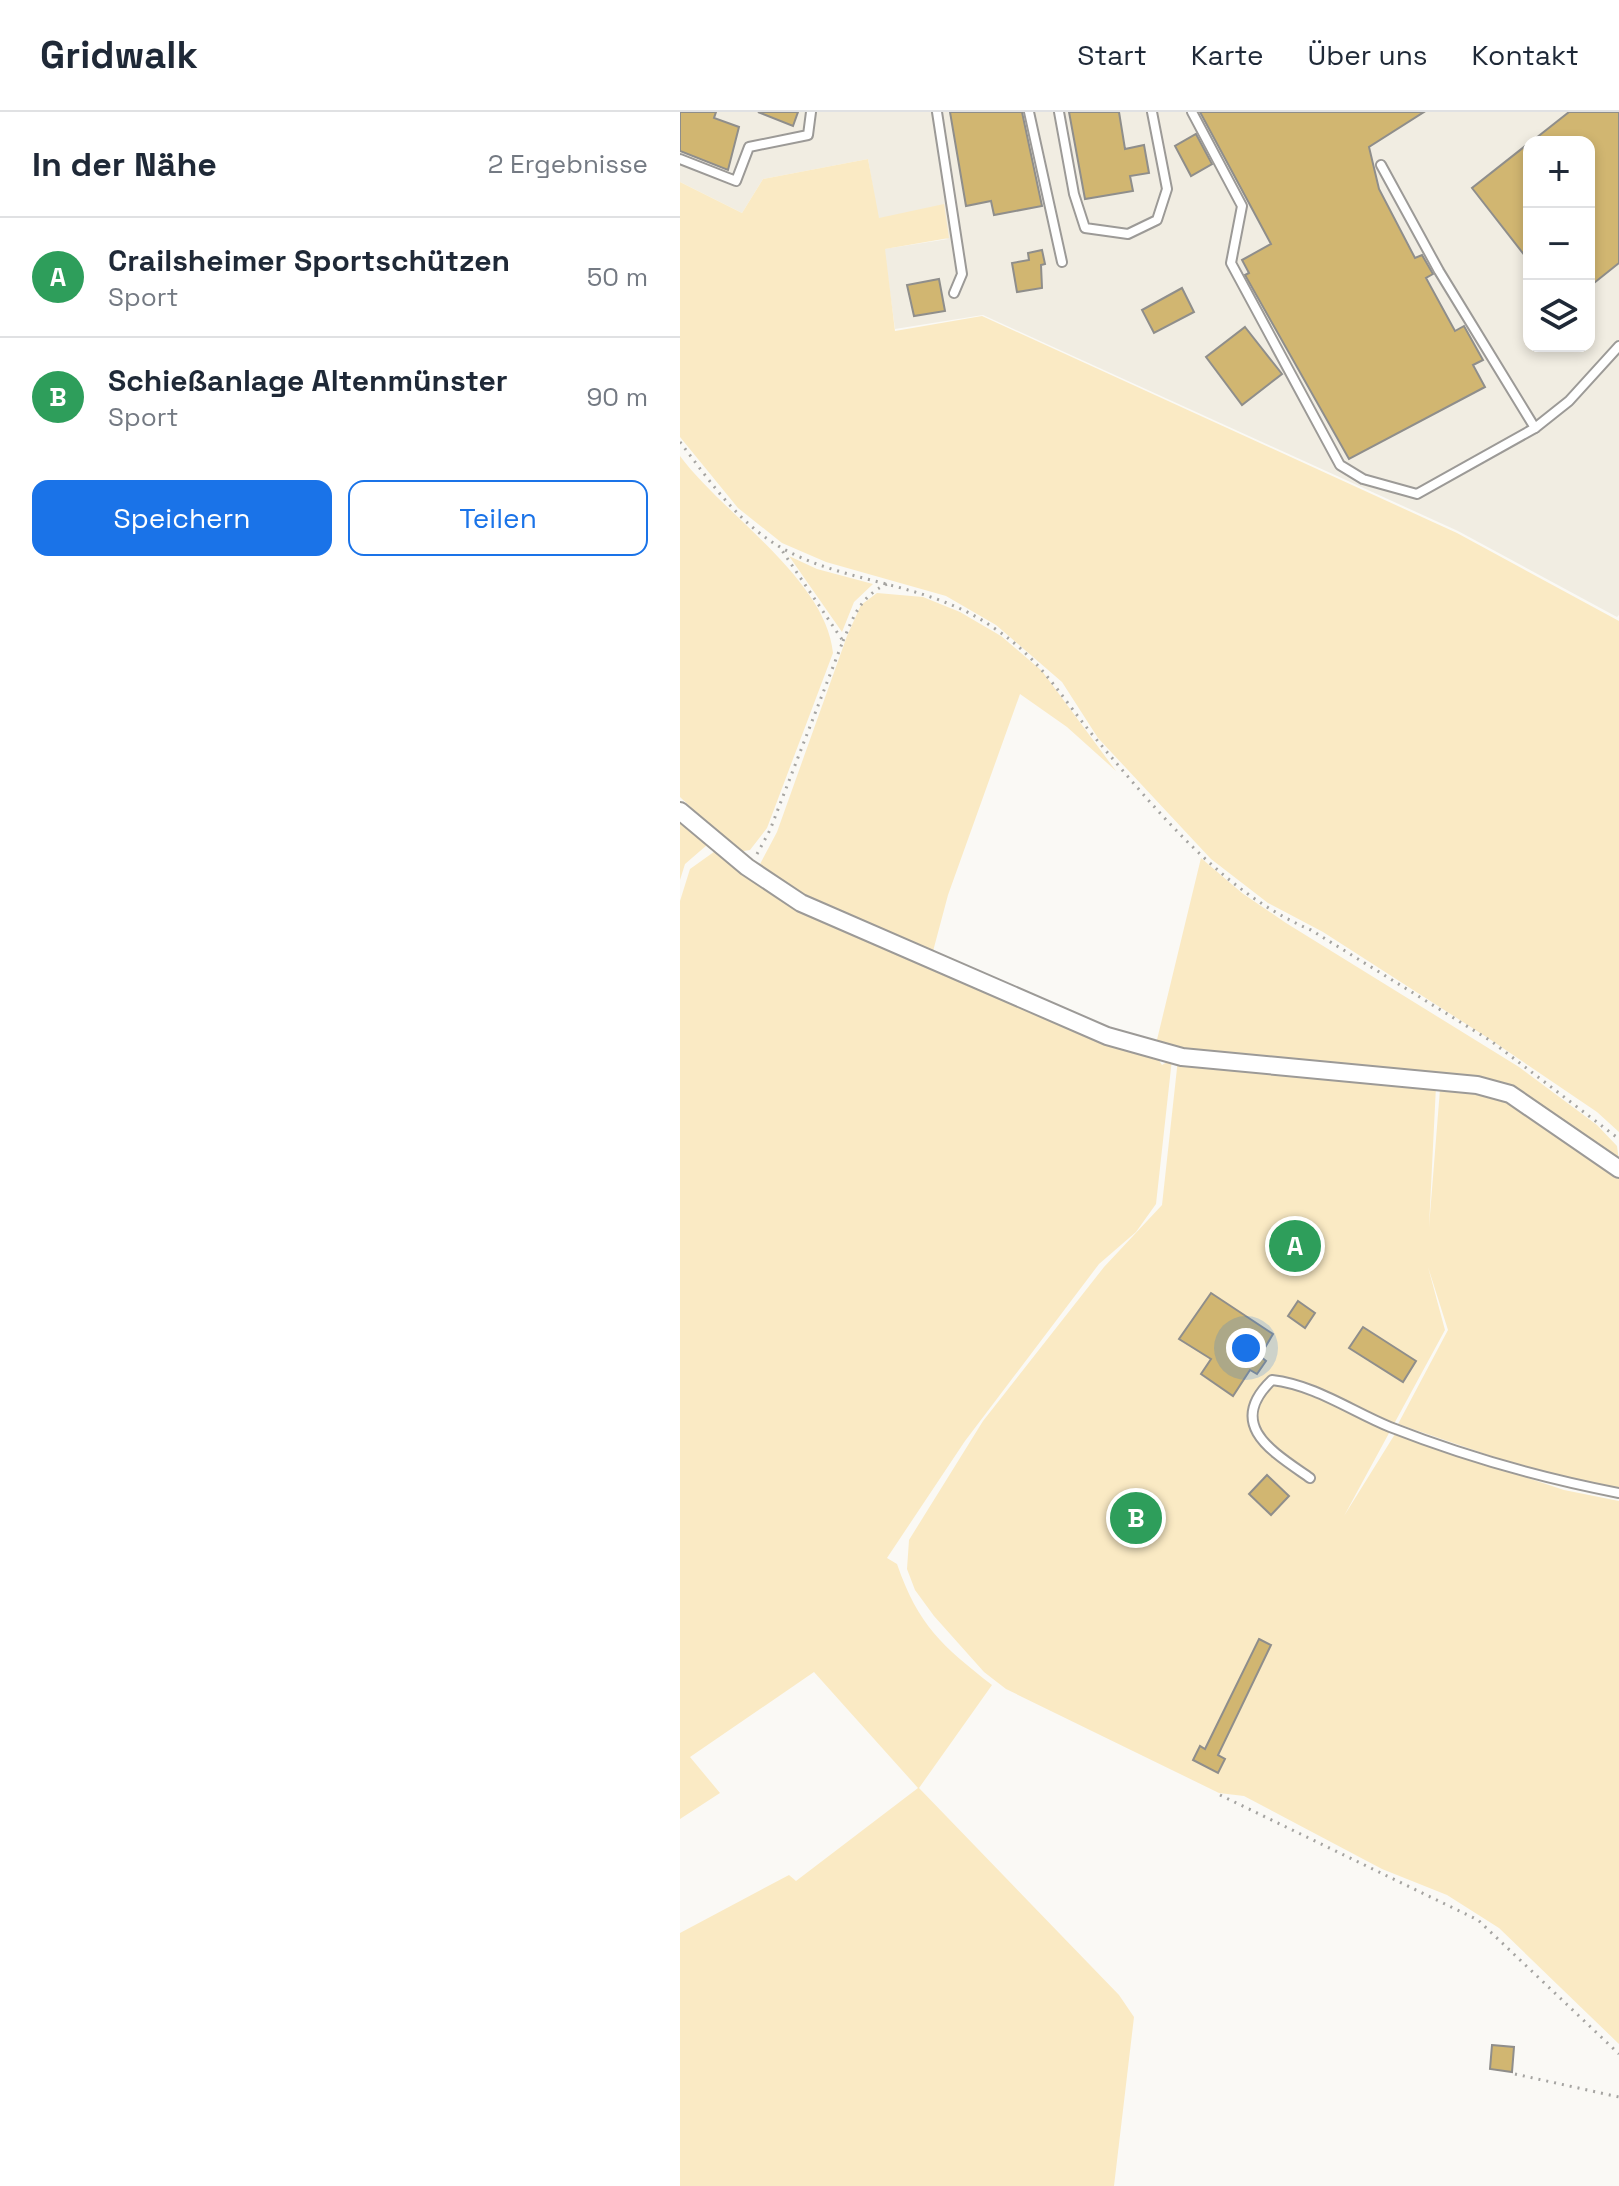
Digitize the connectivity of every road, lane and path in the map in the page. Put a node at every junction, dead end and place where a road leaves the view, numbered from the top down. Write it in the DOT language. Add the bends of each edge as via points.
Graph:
graph roads {
  1 [pos="811,112"];
  2 [pos="937,112"];
  3 [pos="1029,112"];
  4 [pos="1059,112"];
  5 [pos="1152,112"];
  6 [pos="1192,112"];
  7 [pos="680,159"];
  8 [pos="1381,165"];
  9 [pos="1062,262"];
  10 [pos="954,293"];
  11 [pos="1619,346"];
  12 [pos="1535,428"];
  13 [pos="680,442"];
  14 [pos="779,546"];
  15 [pos="887,584"];
  16 [pos="843,641"];
  17 [pos="680,811"];
  18 [pos="747,867"];
  19 [pos="1619,1139"];
  20 [pos="1619,1169"];
  21 [pos="1310,1478"];
  22 [pos="1619,1493"];
  23 [pos="1220,1795"];
  24 [pos="1619,2054"];
  25 [pos="1515,2074"];
  26 [pos="1619,2097"];
  1 -- 7 [label="lane" via="808,135 749,147 736,181"];
  2 -- 10 [label="lane" via="962,274"];
  3 -- 9 [label="lane"];
  4 -- 5 [label="lane" via="1085,228 1128,234 1157,220 1167,189"];
  6 -- 12 [label="lane" via="1242,206 1231,263 1340,465 1363,479 1417,494"];
  8 -- 12 [label="lane"];
  11 -- 12 [label="lane" via="1569,401"];
  13 -- 14 [label="path" via="727,504"];
  14 -- 15 [label="path"];
  14 -- 16 [label="path"];
  15 -- 16 [label="path" via="862,601"];
  15 -- 19 [label="path" via="940,597 994,627 1056,683 1094,737 1215,869 1284,918 1491,1041"];
  16 -- 18 [label="path" via="770,830"];
  17 -- 18 [label="street"];
  18 -- 20 [label="street" via="801,903 1107,1036 1182,1057 1477,1085 1510,1094"];
  21 -- 22 [label="lane" via="1271,1451 1252,1426 1251,1410 1272,1380 1317,1392 1460,1453"];
  23 -- 24 [label="path" via="1478,1920"];
  25 -- 26 [label="path"];
}
